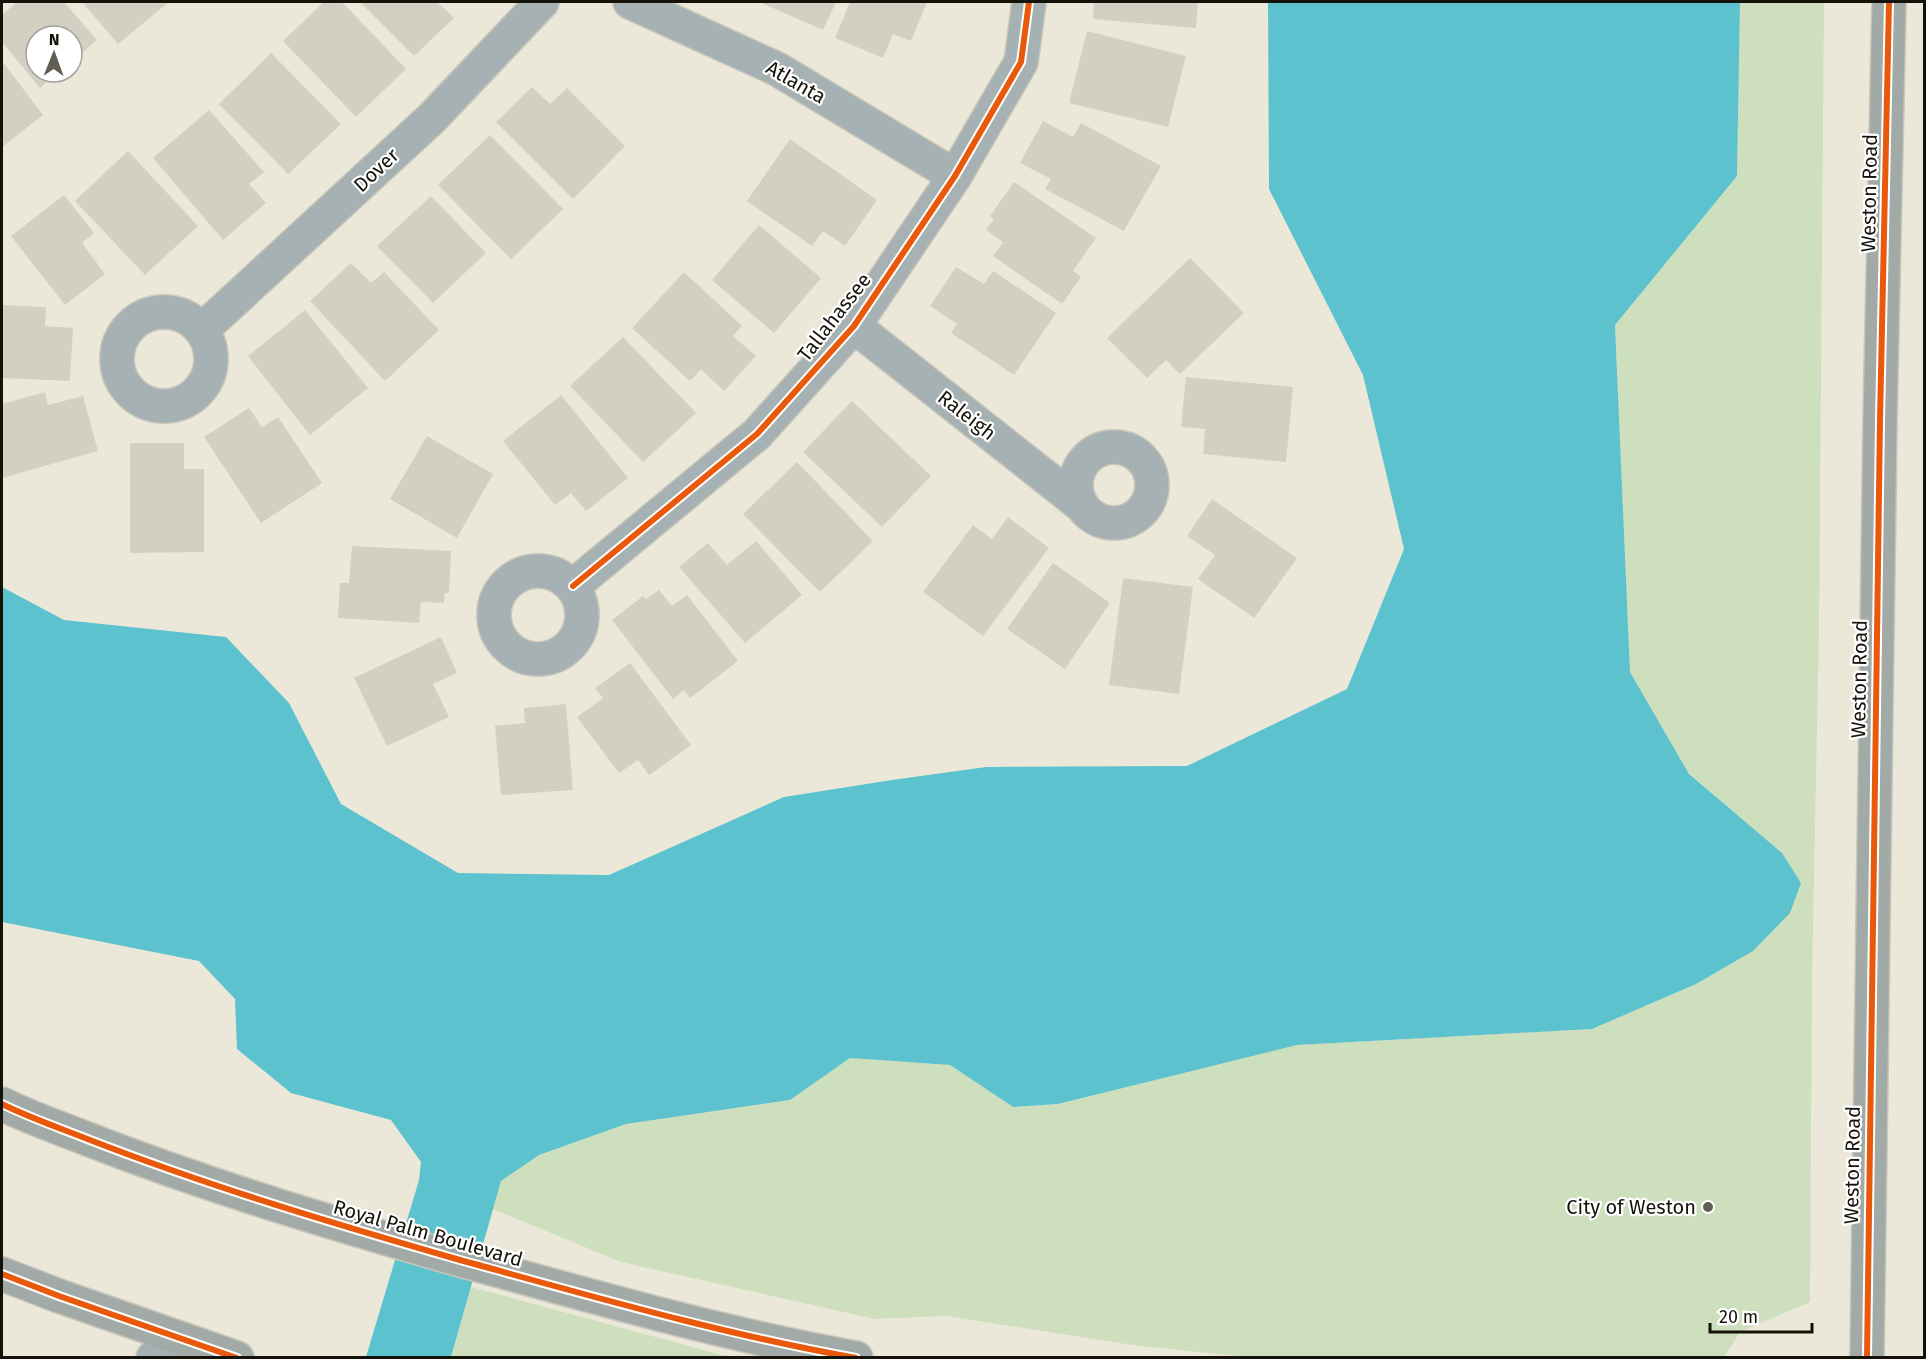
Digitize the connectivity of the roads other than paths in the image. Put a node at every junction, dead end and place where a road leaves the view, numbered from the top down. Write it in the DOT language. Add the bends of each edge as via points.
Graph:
graph roads {
  1 [pos="542,2"];
  2 [pos="630,2"];
  3 [pos="1029,2"];
  4 [pos="1889,2"];
  5 [pos="955,176"];
  6 [pos="854,326"];
  7 [pos="202,330"];
  8 [pos="1080,505"];
  9 [pos="573,586"];
  10 [pos="2,1104"];
  11 [pos="2,1274"];
  12 [pos="163,1347"];
  13 [pos="237,1358"];
  14 [pos="856,1358"];
  15 [pos="1867,1358"];
  1 -- 7 [label="street, Dover" via="432,118"];
  2 -- 5 [label="street, Atlanta" via="777,69"];
  3 -- 5 [label="street, Tallahassee" via="1021,62"];
  4 -- 15 [label="main road, Weston Road"];
  5 -- 6 [label="street, Tallahassee"];
  6 -- 8 [label="street, Raleigh"];
  6 -- 9 [label="street, Tallahassee" via="757,434"];
  10 -- 14 [label="main road, Royal Palm Boulevard" via="240,1195 381,1237 709,1326"];
  11 -- 12 [label="main road"];
  12 -- 13 [label="main road"];
}
